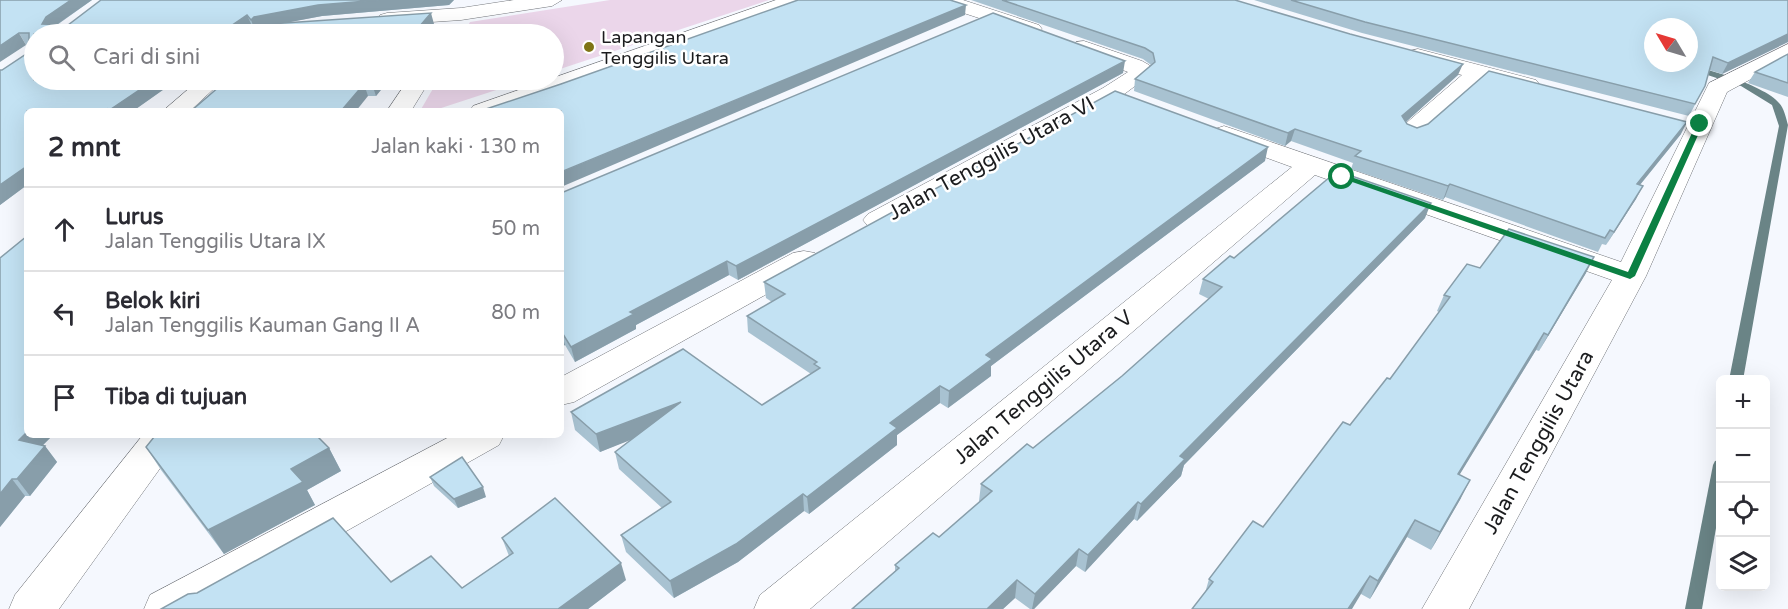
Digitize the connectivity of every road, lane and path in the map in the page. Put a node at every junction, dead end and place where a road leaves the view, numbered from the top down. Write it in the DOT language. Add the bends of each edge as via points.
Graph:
graph roads {
  1 [pos="552,0"];
  2 [pos="794,0"];
  3 [pos="944,0"];
  4 [pos="461,14"];
  5 [pos="990,14"];
  6 [pos="369,20"];
  7 [pos="454,24"];
  8 [pos="959,28"];
  9 [pos="1046,34"];
  10 [pos="1068,42"];
  11 [pos="1788,50"];
  12 [pos="1400,51"];
  13 [pos="1479,72"];
  14 [pos="1739,76"];
  15 [pos="1788,77"];
  16 [pos="564,82"];
  17 [pos="1544,89"];
  18 [pos="200,90"];
  19 [pos="413,90"];
  20 [pos="541,90"];
  21 [pos="179,108"];
  22 [pos="401,108"];
  23 [pos="490,108"];
  24 [pos="1199,125"];
  25 [pos="1413,130"];
  26 [pos="1309,166"];
  27 [pos="1630,276"];
  28 [pos="564,391"];
  29 [pos="163,438"];
  30 [pos="480,438"];
  31 [pos="32,609"];
  32 [pos="166,609"];
  33 [pos="777,609"];
  34 [pos="1445,609"];
  1 -- 4 [label="street"];
  2 -- 16 [label="street"];
  3 -- 5 [label="street"];
  4 -- 6 [label="street"];
  4 -- 7 [label="street"];
  5 -- 8 [label="street"];
  5 -- 9 [label="street"];
  10 -- 28 [label="street, Jalan Tenggilis Utara VI" via="1141,70 1140,91 1111,93"];
  11 -- 14 [label="street"];
  12 -- 13 [label="street"];
  13 -- 17 [label="street"];
  13 -- 25 [label="street"];
  14 -- 15 [label="street"];
  14 -- 27 [label="street, Jalan Tenggilis Utara" via="1687,126"];
  18 -- 21 [label="street"];
  19 -- 22 [label="street"];
  20 -- 23 [label="street"];
  24 -- 26 [label="street"];
  26 -- 27 [label="street"];
  26 -- 33 [label="street, Jalan Tenggilis Utara V"];
  27 -- 34 [label="street, Jalan Tenggilis Utara"];
  29 -- 31 [label="street"];
  30 -- 32 [label="street"];
}
